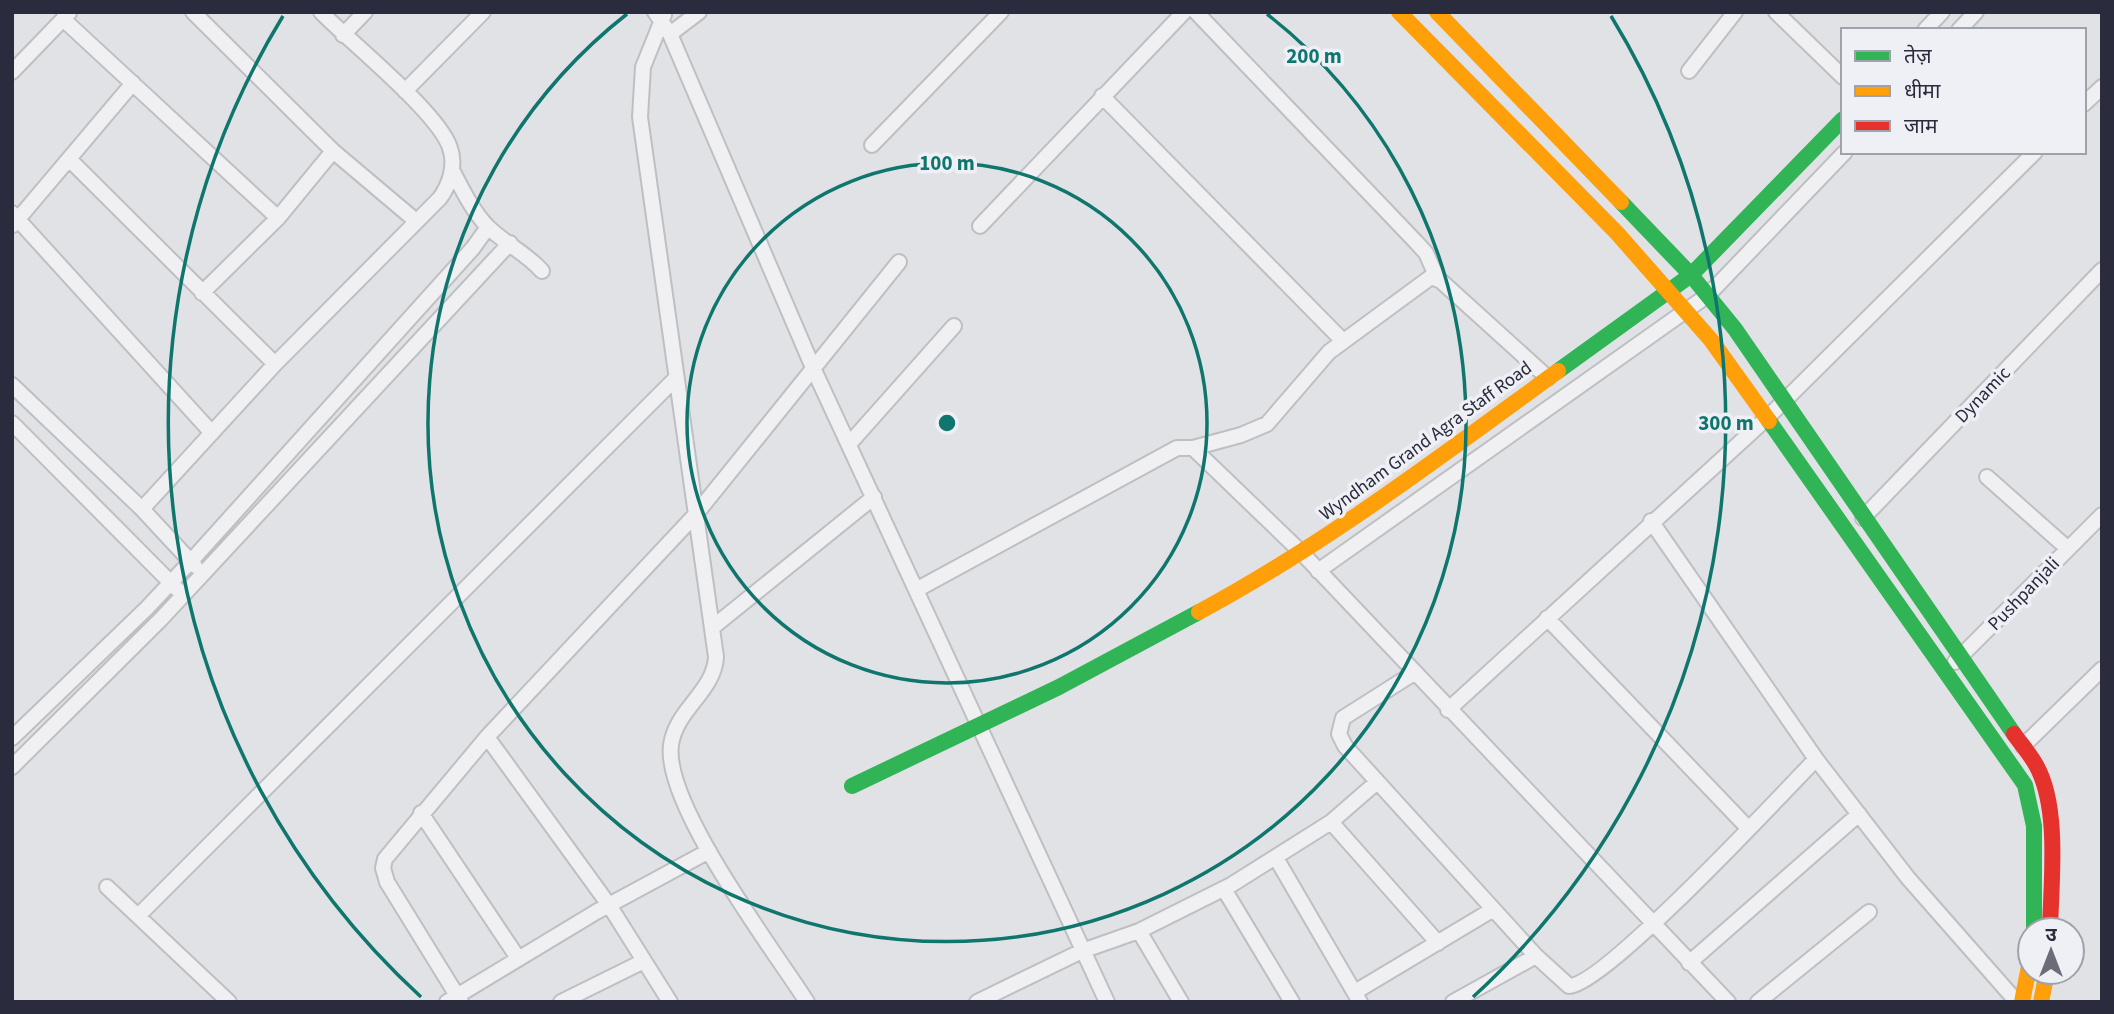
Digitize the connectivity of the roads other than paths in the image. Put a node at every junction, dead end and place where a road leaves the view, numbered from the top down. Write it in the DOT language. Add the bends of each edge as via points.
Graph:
graph roads {
  1 [pos="193,12"];
  2 [pos="321,12"];
  3 [pos="365,12"];
  4 [pos="483,12"];
  5 [pos="1001,12"];
  6 [pos="1184,12"];
  7 [pos="1196,12"];
  8 [pos="1399,12"];
  9 [pos="1735,12"];
  10 [pos="1776,12"];
  11 [pos="1942,12"];
  12 [pos="1976,12"];
  13 [pos="661,14"];
  14 [pos="693,14"];
  15 [pos="1441,14"];
  16 [pos="66,16"];
  17 [pos="210,18"];
  18 [pos="1927,28"];
  19 [pos="1961,28"];
  20 [pos="670,34"];
  21 [pos="343,35"];
  22 [pos="1689,71"];
  23 [pos="12,72"];
  24 [pos="1841,75"];
  25 [pos="133,83"];
  26 [pos="2102,87"];
  27 [pos="405,91"];
  28 [pos="1102,96"];
  29 [pos="2086,102"];
  30 [pos="1841,121"];
  31 [pos="872,145"];
  32 [pos="333,151"];
  33 [pos="1843,154"];
  34 [pos="2033,154"];
  35 [pos="70,160"];
  36 [pos="452,170"];
  37 [pos="278,218"];
  38 [pos="14,219"];
  39 [pos="415,221"];
  40 [pos="980,226"];
  41 [pos="488,227"];
  42 [pos="510,243"];
  43 [pos="899,262"];
  44 [pos="2102,270"];
  45 [pos="542,271"];
  46 [pos="1692,275"];
  47 [pos="1437,278"];
  48 [pos="1669,292"];
  49 [pos="202,293"];
  50 [pos="1708,295"];
  51 [pos="1686,311"];
  52 [pos="954,326"];
  53 [pos="1343,341"];
  54 [pos="275,363"];
  55 [pos="814,370"];
  56 [pos="676,378"];
  57 [pos="1548,379"];
  58 [pos="12,385"];
  59 [pos="1783,400"];
  60 [pos="1768,417"];
  61 [pos="12,423"];
  62 [pos="212,433"];
  63 [pos="850,443"];
  64 [pos="1193,448"];
  65 [pos="1987,477"];
  66 [pos="874,497"];
  67 [pos="142,509"];
  68 [pos="696,514"];
  69 [pos="2102,514"];
  70 [pos="1863,518"];
  71 [pos="1651,521"];
  72 [pos="2067,548"];
  73 [pos="1302,552"];
  74 [pos="192,560"];
  75 [pos="1318,571"];
  76 [pos="202,575"];
  77 [pos="170,583"];
  78 [pos="916,590"];
  79 [pos="184,594"];
  80 [pos="1547,618"];
  81 [pos="713,627"];
  82 [pos="1960,657"];
  83 [pos="2102,669"];
  84 [pos="1945,671"];
  85 [pos="1414,673"];
  86 [pos="1448,710"];
  87 [pos="980,725"];
  88 [pos="12,737"];
  89 [pos="487,737"];
  90 [pos="2023,746"];
  91 [pos="1816,759"];
  92 [pos="12,766"];
  93 [pos="1377,782"];
  94 [pos="852,786"];
  95 [pos="421,813"];
  96 [pos="1859,814"];
  97 [pos="1331,821"];
  98 [pos="1748,828"];
  99 [pos="709,851"];
  100 [pos="1276,858"];
  101 [pos="107,887"];
  102 [pos="1224,889"];
  103 [pos="609,905"];
  104 [pos="1492,910"];
  105 [pos="1869,912"];
  106 [pos="138,916"];
  107 [pos="2034,916"];
  108 [pos="2050,916"];
  109 [pos="1653,925"];
  110 [pos="1139,930"];
  111 [pos="1438,943"];
  112 [pos="1082,951"];
  113 [pos="1535,956"];
  114 [pos="518,958"];
  115 [pos="644,961"];
  116 [pos="1689,963"];
  117 [pos="1357,997"];
  118 [pos="455,1000"];
  119 [pos="229,1002"];
  120 [pos="561,1002"];
  121 [pos="670,1002"];
  122 [pos="807,1002"];
  123 [pos="977,1002"];
  124 [pos="1107,1002"];
  125 [pos="1181,1002"];
  126 [pos="1292,1002"];
  127 [pos="1454,1002"];
  128 [pos="1728,1002"];
  129 [pos="1758,1002"];
  130 [pos="2017,1002"];
  1 -- 17 [label="street"];
  2 -- 21 [label="street"];
  3 -- 21 [label="street"];
  4 -- 27 [label="street"];
  5 -- 31 [label="street"];
  6 -- 28 [label="street"];
  7 -- 47 [label="street" via="1426,253"];
  8 -- 48 [label="street" via="1617,233"];
  9 -- 22 [label="street"];
  10 -- 24 [label="street"];
  11 -- 18 [label="street"];
  12 -- 19 [label="street"];
  13 -- 20 [label="street"];
  13 -- 56 [label="street" via="643,68 640,117"];
  14 -- 20 [label="street"];
  15 -- 46 [label="street"];
  16 -- 23 [label="street"];
  16 -- 25 [label="street"];
  17 -- 32 [label="street"];
  20 -- 55 [label="street"];
  21 -- 27 [label="street"];
  25 -- 35 [label="street"];
  25 -- 37 [label="street"];
  26 -- 29 [label="street"];
  27 -- 36 [label="street" via="444,135 453,158"];
  28 -- 40 [label="street"];
  28 -- 53 [label="street"];
  30 -- 46 [label="street, Wyndham Grand Agra Staff Road"];
  32 -- 37 [label="street"];
  32 -- 39 [label="street"];
  33 -- 50 [label="street"];
  34 -- 59 [label="street"];
  35 -- 38 [label="street"];
  35 -- 49 [label="street"];
  36 -- 39 [label="street" via="444,193"];
  36 -- 41 [label="street"];
  37 -- 49 [label="street"];
  38 -- 62 [label="street"];
  39 -- 54 [label="street"];
  41 -- 42 [label="street"];
  41 -- 74 [label="street"];
  42 -- 45 [label="street"];
  42 -- 76 [label="street"];
  43 -- 55 [label="street"];
  44 -- 70 [label="street, Dynamic"];
  46 -- 48 [label="street, Wyndham Grand Agra Staff Road"];
  46 -- 50 [label="street"];
  47 -- 53 [label="street" via="1426,279"];
  47 -- 57 [label="street"];
  48 -- 51 [label="street"];
  48 -- 57 [label="street, Wyndham Grand Agra Staff Road"];
  49 -- 54 [label="street"];
  50 -- 51 [label="street"];
  50 -- 59 [label="street"];
  51 -- 60 [label="street"];
  51 -- 75 [label="street"];
  52 -- 63 [label="street"];
  53 -- 64 [label="street" via="1314,367 1267,424"];
  54 -- 62 [label="street"];
  55 -- 63 [label="street"];
  55 -- 68 [label="street"];
  56 -- 68 [label="street"];
  56 -- 106 [label="street"];
  57 -- 73 [label="street, Wyndham Grand Agra Staff Road"];
  58 -- 67 [label="street"];
  59 -- 60 [label="street"];
  59 -- 70 [label="street"];
  60 -- 71 [label="street"];
  60 -- 84 [label="street"];
  61 -- 77 [label="street"];
  62 -- 67 [label="street"];
  63 -- 66 [label="street"];
  64 -- 73 [label="street"];
  64 -- 78 [label="street" via="1177,448"];
  65 -- 72 [label="street"];
  66 -- 78 [label="street"];
  66 -- 81 [label="street"];
  67 -- 74 [label="street"];
  68 -- 81 [label="street"];
  68 -- 89 [label="street"];
  69 -- 72 [label="street, Pushpanjali"];
  70 -- 82 [label="street"];
  71 -- 80 [label="street"];
  71 -- 91 [label="street"];
  72 -- 82 [label="street, Pushpanjali"];
  73 -- 75 [label="street"];
  73 -- 87 [label="street, Wyndham Grand Agra Staff Road"];
  74 -- 76 [label="street"];
  74 -- 77 [label="street"];
  75 -- 85 [label="street"];
  76 -- 79 [label="street"];
  77 -- 79 [label="street"];
  77 -- 88 [label="street"];
  78 -- 87 [label="street"];
  79 -- 92 [label="street"];
  80 -- 86 [label="street"];
  80 -- 98 [label="street"];
  81 -- 99 [label="street" via="715,670 677,725 670,761"];
  82 -- 84 [label="street, Pushpanjali"];
  82 -- 90 [label="street"];
  83 -- 90 [label="street"];
  84 -- 107 [label="street" via="2025,785 2034,826"];
  85 -- 86 [label="street"];
  85 -- 93 [label="street" via="1339,724 1345,746"];
  86 -- 109 [label="street"];
  87 -- 94 [label="street, Wyndham Grand Agra Staff Road"];
  87 -- 112 [label="street"];
  89 -- 95 [label="street"];
  89 -- 103 [label="street"];
  90 -- 108 [label="street" via="2047,790"];
  91 -- 96 [label="street"];
  91 -- 98 [label="street"];
  93 -- 97 [label="street"];
  93 -- 104 [label="street"];
  95 -- 114 [label="street"];
  95 -- 118 [label="street" via="385,859 384,875"];
  96 -- 116 [label="street"];
  96 -- 130 [label="street" via="1908,878"];
  97 -- 100 [label="street"];
  97 -- 111 [label="street"];
  98 -- 109 [label="street"];
  99 -- 103 [label="street"];
  99 -- 122 [label="street"];
  100 -- 102 [label="street"];
  100 -- 117 [label="street"];
  101 -- 106 [label="street"];
  102 -- 110 [label="street"];
  102 -- 126 [label="street"];
  103 -- 114 [label="street"];
  103 -- 115 [label="street"];
  104 -- 111 [label="street"];
  104 -- 113 [label="street"];
  105 -- 129 [label="street"];
  106 -- 119 [label="street"];
  109 -- 113 [label="street" via="1579,986 1560,980"];
  109 -- 116 [label="street"];
  110 -- 112 [label="street"];
  110 -- 125 [label="street"];
  111 -- 117 [label="street"];
  112 -- 123 [label="street"];
  112 -- 124 [label="street"];
  113 -- 127 [label="street"];
  114 -- 118 [label="street"];
  115 -- 120 [label="street"];
  115 -- 121 [label="street"];
  116 -- 128 [label="street"];
}
